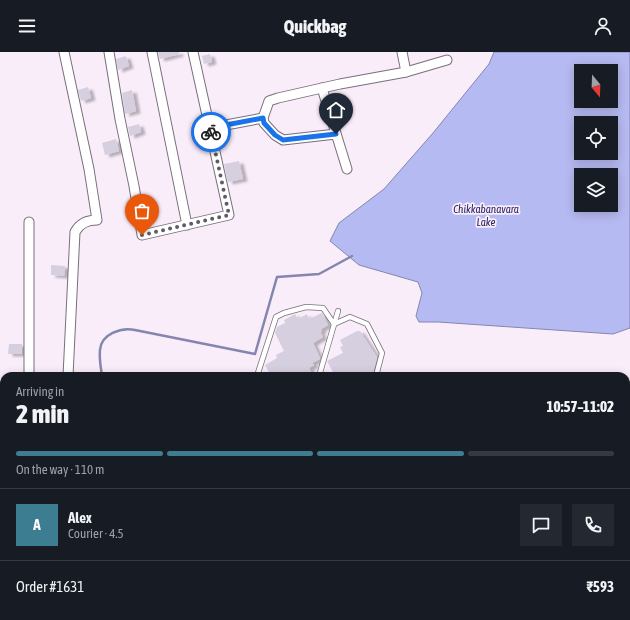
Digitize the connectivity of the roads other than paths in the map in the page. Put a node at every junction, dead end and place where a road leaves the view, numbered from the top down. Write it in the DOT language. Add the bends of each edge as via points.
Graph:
graph roads {
  1 [pos="64,52"];
  2 [pos="109,52"];
  3 [pos="152,52"];
  4 [pos="193,52"];
  5 [pos="402,52"];
  6 [pos="448,60"];
  7 [pos="406,72"];
  8 [pos="322,88"];
  9 [pos="263,118"];
  10 [pos="210,128"];
  11 [pos="336,134"];
  12 [pos="347,169"];
  13 [pos="30,222"];
  14 [pos="187,225"];
  15 [pos="338,311"];
  16 [pos="334,324"];
  17 [pos="29,372"];
  18 [pos="68,372"];
  19 [pos="258,372"];
  20 [pos="320,372"];
  21 [pos="377,372"];
  1 -- 18 [label="street" via="97,220 79,225 75,232"];
  2 -- 14 [label="street" via="142,235"];
  3 -- 14 [label="street"];
  4 -- 10 [label="street"];
  5 -- 7 [label="street"];
  6 -- 7 [label="street"];
  7 -- 8 [label="street"];
  8 -- 9 [label="street" via="269,101"];
  8 -- 11 [label="street"];
  9 -- 10 [label="street"];
  9 -- 11 [label="street" via="264,123 283,140"];
  10 -- 14 [label="street" via="229,215"];
  11 -- 12 [label="street"];
  13 -- 17 [label="street"];
  15 -- 16 [label="lane"];
  16 -- 19 [label="lane" via="323,308 306,308 276,317"];
  16 -- 20 [label="lane"];
  16 -- 21 [label="lane" via="350,317 366,324 382,353"];
}
